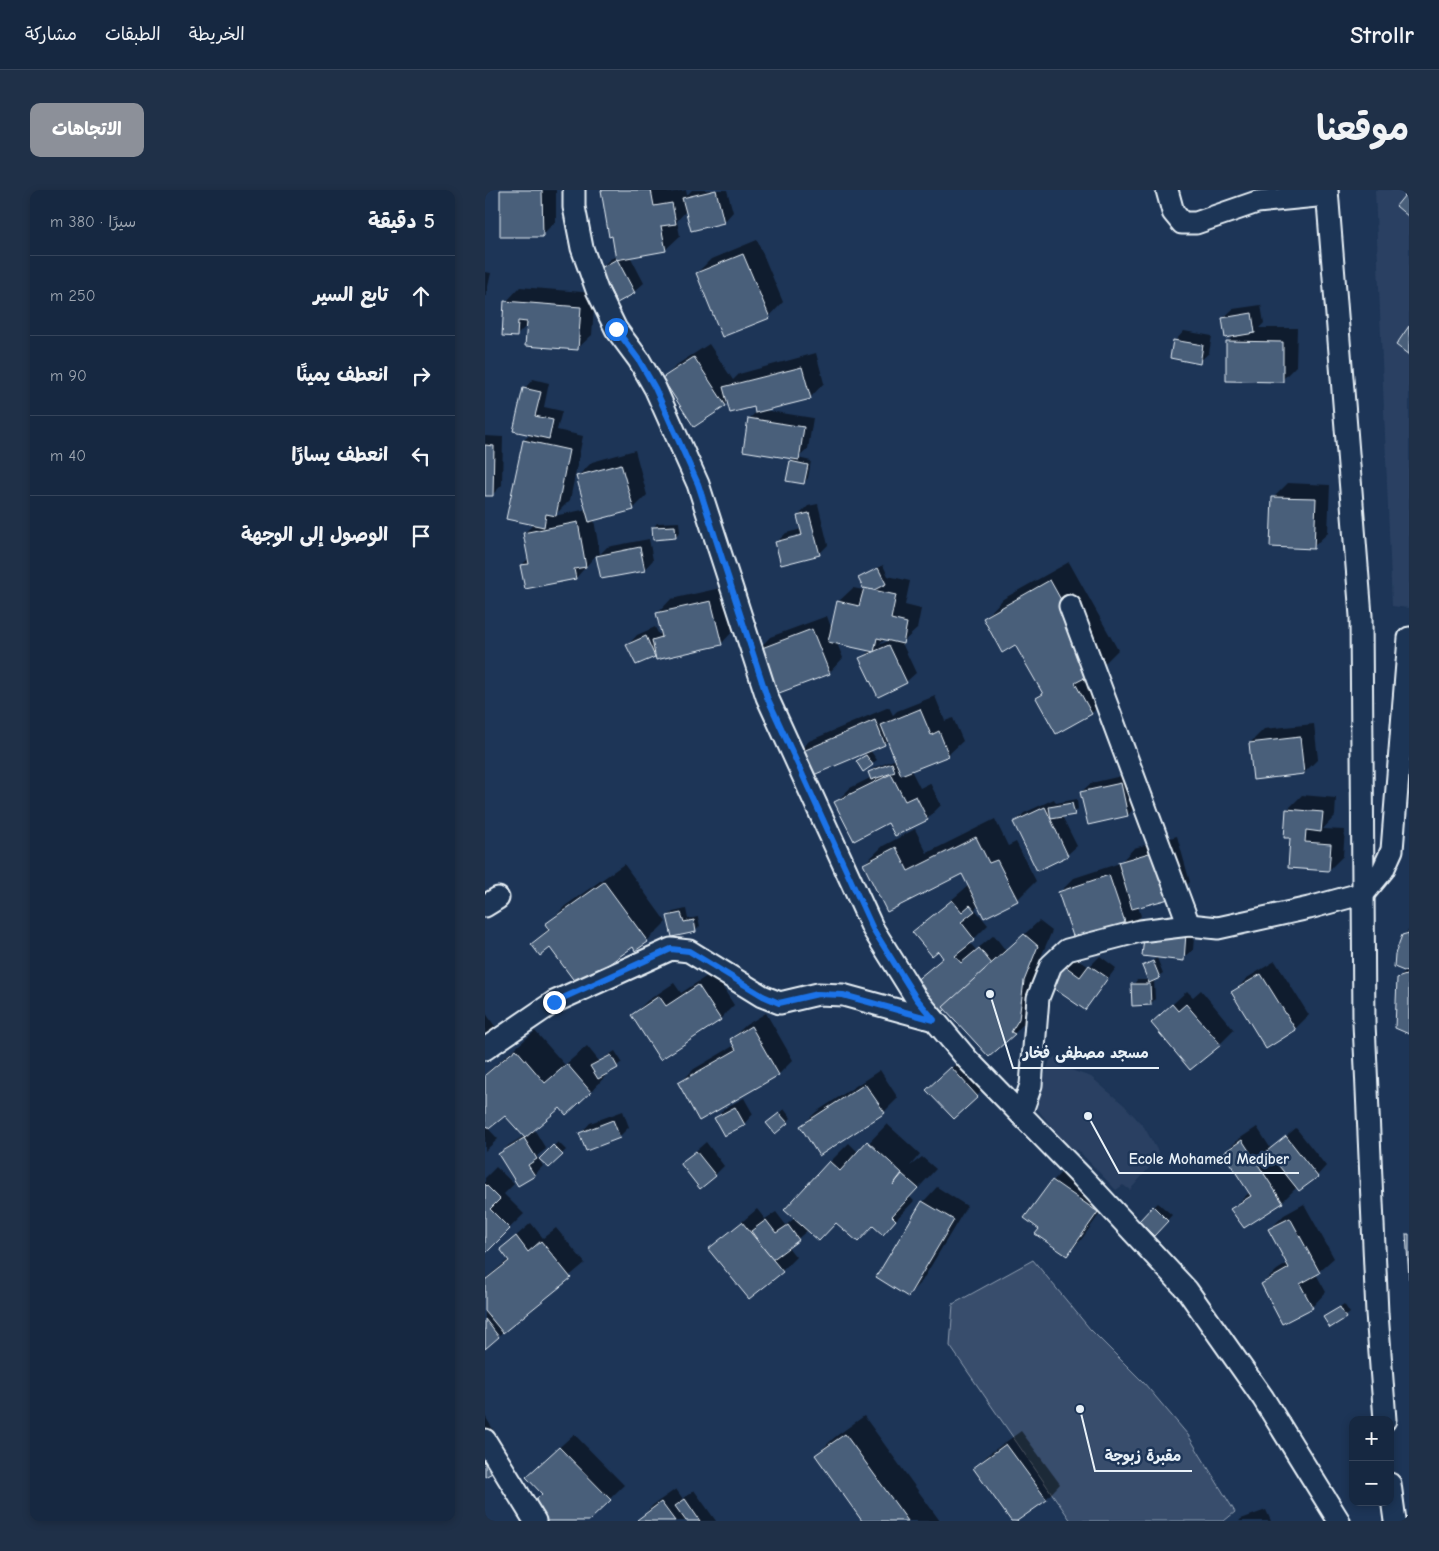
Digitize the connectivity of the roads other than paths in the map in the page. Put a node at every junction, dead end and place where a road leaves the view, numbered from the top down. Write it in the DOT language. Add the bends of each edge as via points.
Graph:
graph roads {
  1 [pos="574,190"];
  2 [pos="1167,190"];
  3 [pos="1327,192"];
  4 [pos="1070,606"];
  5 [pos="1409,638"];
  6 [pos="1364,893"];
  7 [pos="1189,925"];
  8 [pos="934,1020"];
  9 [pos="485,1049"];
  10 [pos="1021,1114"];
  11 [pos="1385,1416"];
  12 [pos="485,1440"];
  13 [pos="1393,1506"];
  14 [pos="535,1521"];
  15 [pos="1339,1521"];
  16 [pos="1395,1521"];
  1 -- 8 [label="street" via="582,248 597,290 616,329 655,388 698,484 767,697 873,929 916,998"];
  2 -- 3 [label="street" via="1173,212 1182,223 1196,222 1257,202"];
  3 -- 6 [label="street" via="1361,616"];
  4 -- 7 [label="street"];
  5 -- 6 [label="street" via="1392,850 1383,870"];
  6 -- 7 [label="street" via="1219,928"];
  6 -- 11 [label="street" via="1364,1023"];
  7 -- 10 [label="street" via="1140,931 1067,950 1051,965 1038,998 1031,1085"];
  8 -- 9 [label="street" via="843,995 818,994 779,1003 689,951 671,949 554,1002"];
  8 -- 10 [label="street"];
  10 -- 15 [label="street" via="1187,1290 1263,1398"];
  12 -- 14 [label="street"];
  13 -- 16 [label="street"];
}
